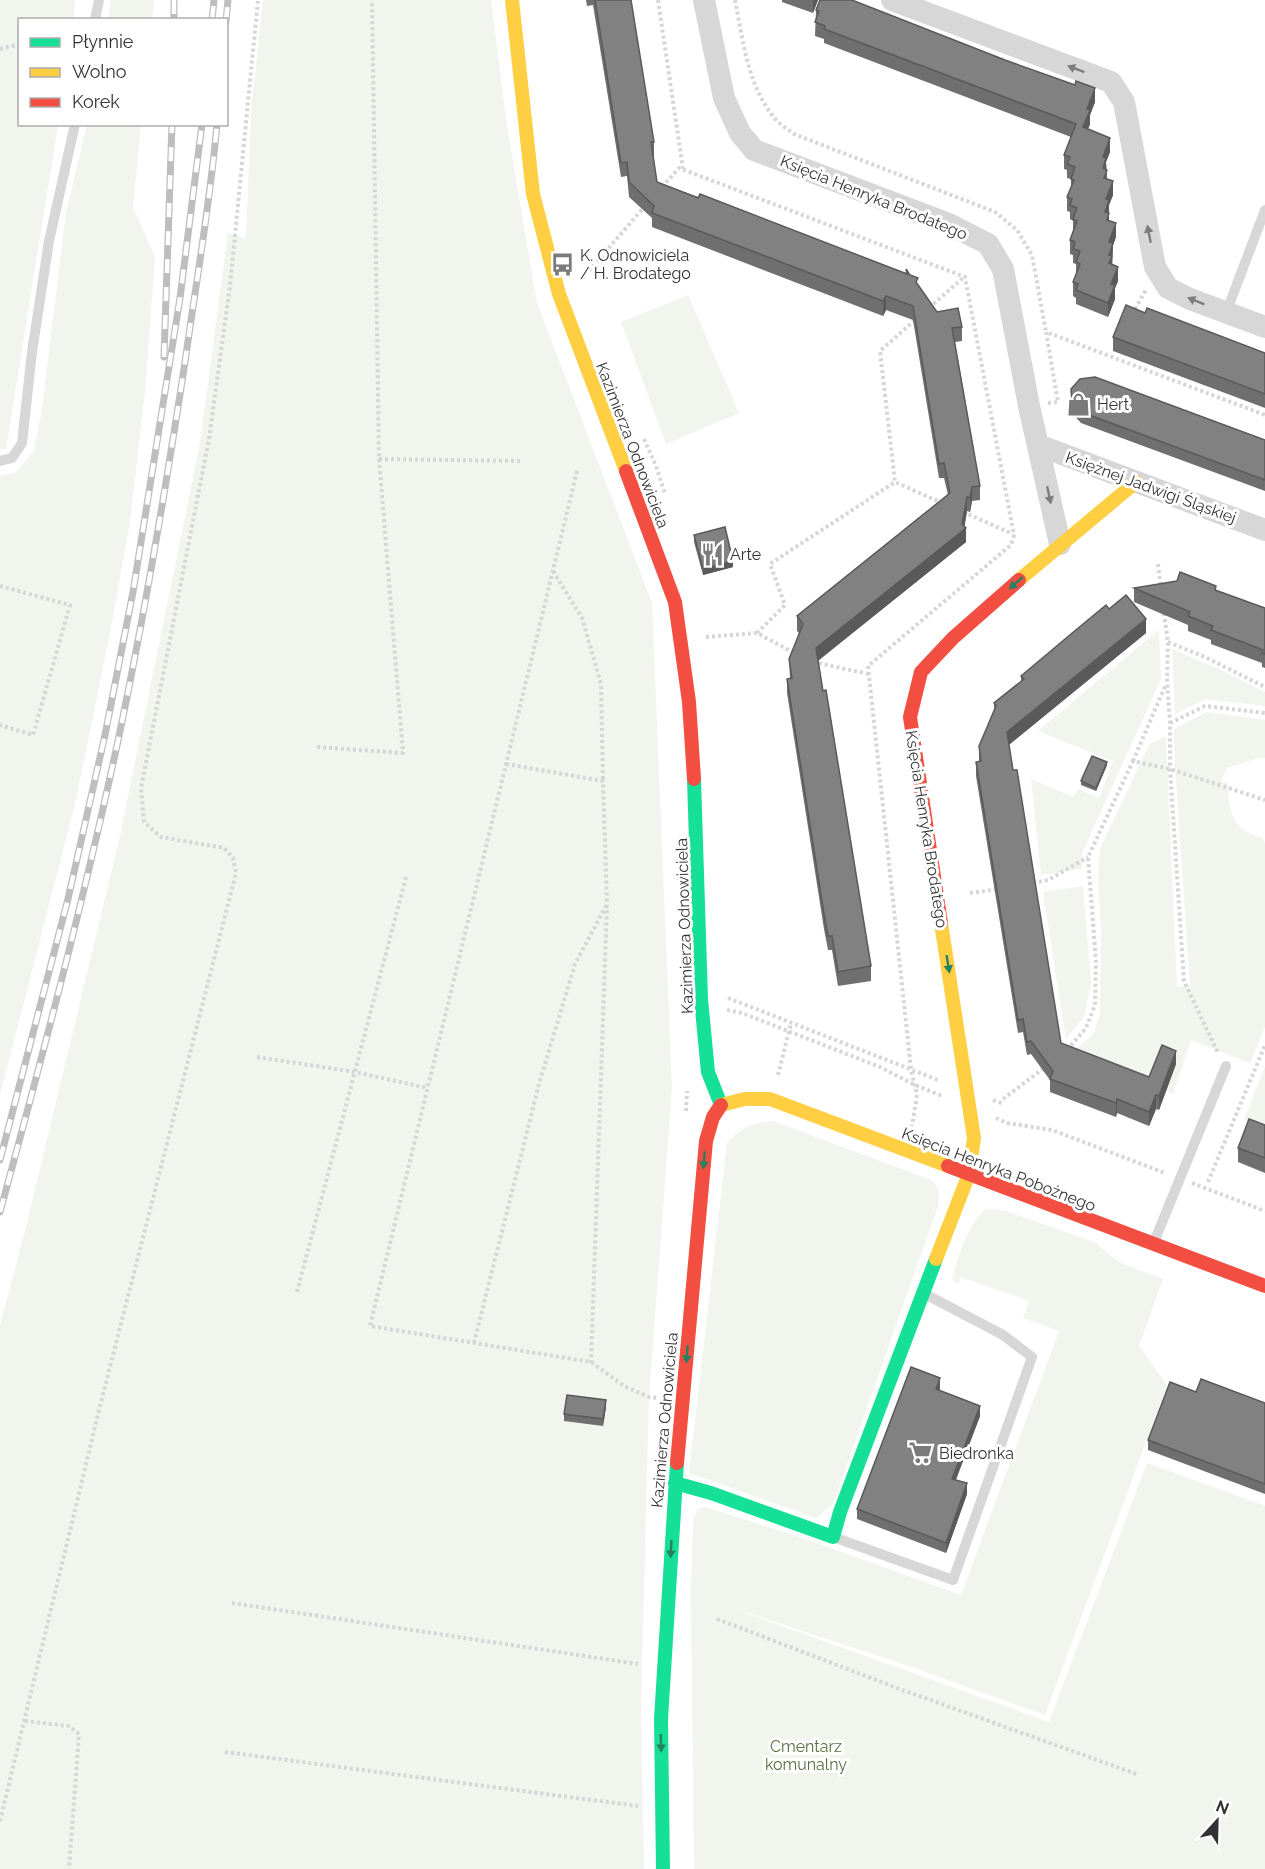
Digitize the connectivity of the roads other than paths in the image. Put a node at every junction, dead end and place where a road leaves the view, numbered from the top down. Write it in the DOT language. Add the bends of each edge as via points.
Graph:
graph roads {
  1 [pos="99,0"];
  2 [pos="512,0"];
  3 [pos="704,0"];
  4 [pos="892,0"];
  5 [pos="95,18"];
  6 [pos="75,126"];
  7 [pos="1265,210"];
  8 [pos="1226,313"];
  9 [pos="1265,327"];
  10 [pos="1038,445"];
  11 [pos="0,461"];
  12 [pos="1136,482"];
  13 [pos="1265,530"];
  14 [pos="1060,544"];
  15 [pos="1226,1066"];
  16 [pos="721,1105"];
  17 [pos="969,1174"];
  18 [pos="1153,1245"];
  19 [pos="1265,1286"];
  20 [pos="924,1294"];
  21 [pos="675,1483"];
  22 [pos="833,1537"];
  23 [pos="663,1869"];
  1 -- 5 [label="lane"];
  2 -- 16 [label="street, Kazimierza Odnowiciela" via="533,194 557,286 675,602 694,768 701,999 708,1072"];
  3 -- 10 [label="street, Księcia Henryka Brodatego" via="724,98 740,133 754,150 949,224 988,244 1004,269"];
  8 -- 4 [label="street, one-way" via="1158,288 1124,102 1111,82"];
  6 -- 11 [label="lane" via="47,252 22,443 12,458"];
  7 -- 8 [label="lane"];
  8 -- 9 [label="street"];
  10 -- 12 [label="street, Księżnej Jadwigi Śląskiej"];
  10 -- 14 [label="street, Księcia Henryka Brodatego, one-way"];
  12 -- 13 [label="street, Księżnej Jadwigi Śląskiej"];
  12 -- 14 [label="street, Księcia Henryka Brodatego"];
  14 -- 17 [label="street, Księcia Henryka Brodatego, one-way" via="953,638 921,672 910,717 974,1138"];
  15 -- 18 [label="lane"];
  16 -- 17 [label="street, Księcia Henryka Pobożnego" via="740,1098 770,1099"];
  16 -- 21 [label="street, Kazimierza Odnowiciela, one-way" via="706,1141"];
  17 -- 18 [label="street, Księcia Henryka Pobożnego"];
  17 -- 20 [label="street, Księcia Henryka Brodatego"];
  18 -- 19 [label="street, Księcia Henryka Pobożnego"];
  20 -- 22 [label="street, Księcia Henryka Brodatego"];
  20 -- 22 [label="lane" via="1003,1335 1032,1357 953,1581"];
  21 -- 22 [label="street"];
  21 -- 23 [label="street, Kazimierza Odnowiciela, one-way" via="661,1719"];
}
